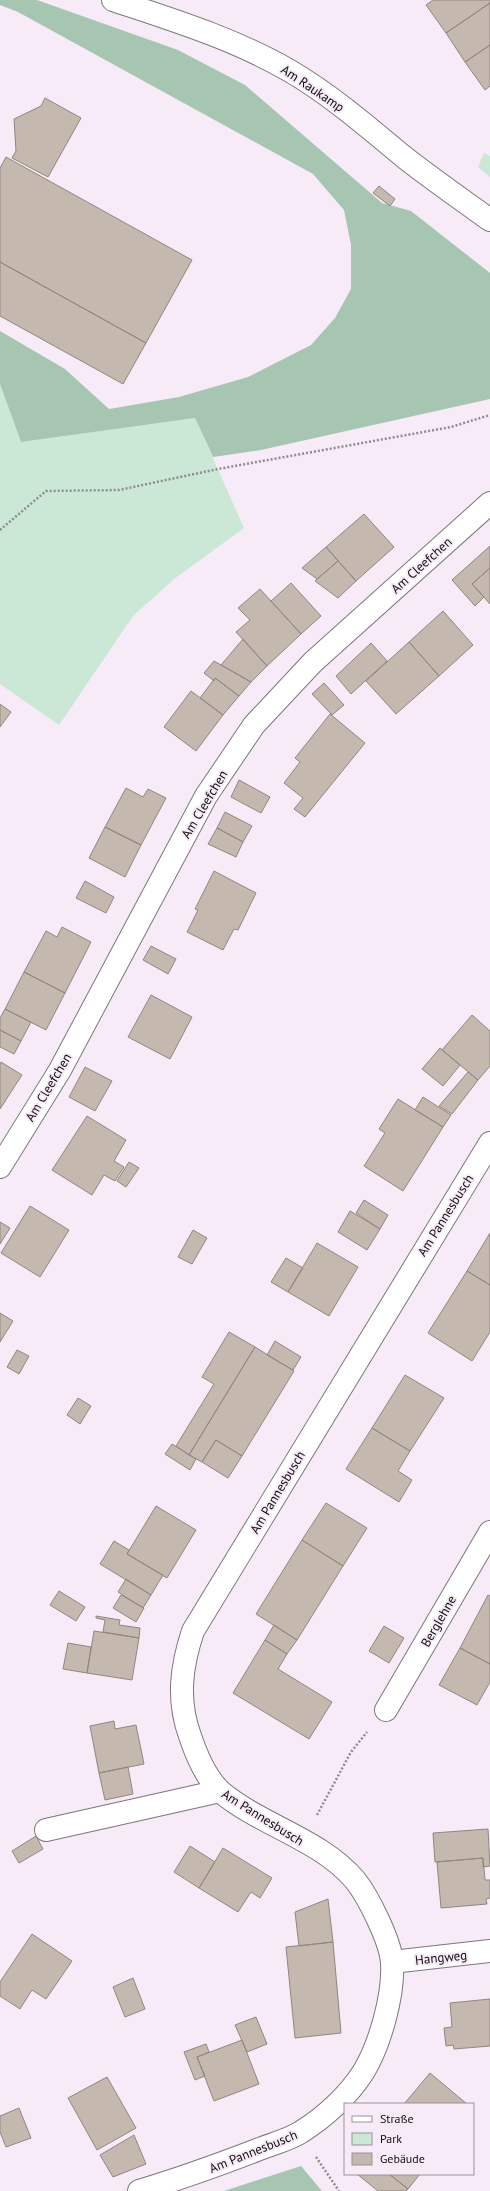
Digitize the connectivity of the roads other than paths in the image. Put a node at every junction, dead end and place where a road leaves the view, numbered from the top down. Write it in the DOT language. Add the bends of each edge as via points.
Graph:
graph roads {
  1 [pos="113,0"];
  2 [pos="490,220"];
  3 [pos="490,503"];
  4 [pos="490,1143"];
  5 [pos="0,1167"];
  6 [pos="490,1532"];
  7 [pos="386,1710"];
  8 [pos="220,1791"];
  9 [pos="46,1830"];
  10 [pos="490,1951"];
  11 [pos="392,1962"];
  12 [pos="139,2191"];
  1 -- 2 [label="street, Am Raukamp" via="223,39 261,55 291,72 323,93"];
  3 -- 5 [label="street, Am Cleefchen" via="312,662 254,725 206,796 60,1070"];
  4 -- 8 [label="street, Am Pannesbusch" via="193,1631 184,1658 181,1685 184,1720 198,1758"];
  6 -- 7 [label="street, Berglehne"];
  8 -- 9 [label="street"];
  8 -- 11 [label="street, Am Pannesbusch" via="333,1859 355,1880 378,1917"];
  10 -- 11 [label="street, Hangweg"];
  11 -- 12 [label="street, Am Pannesbusch" via="390,1996 380,2033 364,2070 339,2102 300,2133 194,2174"];
}
